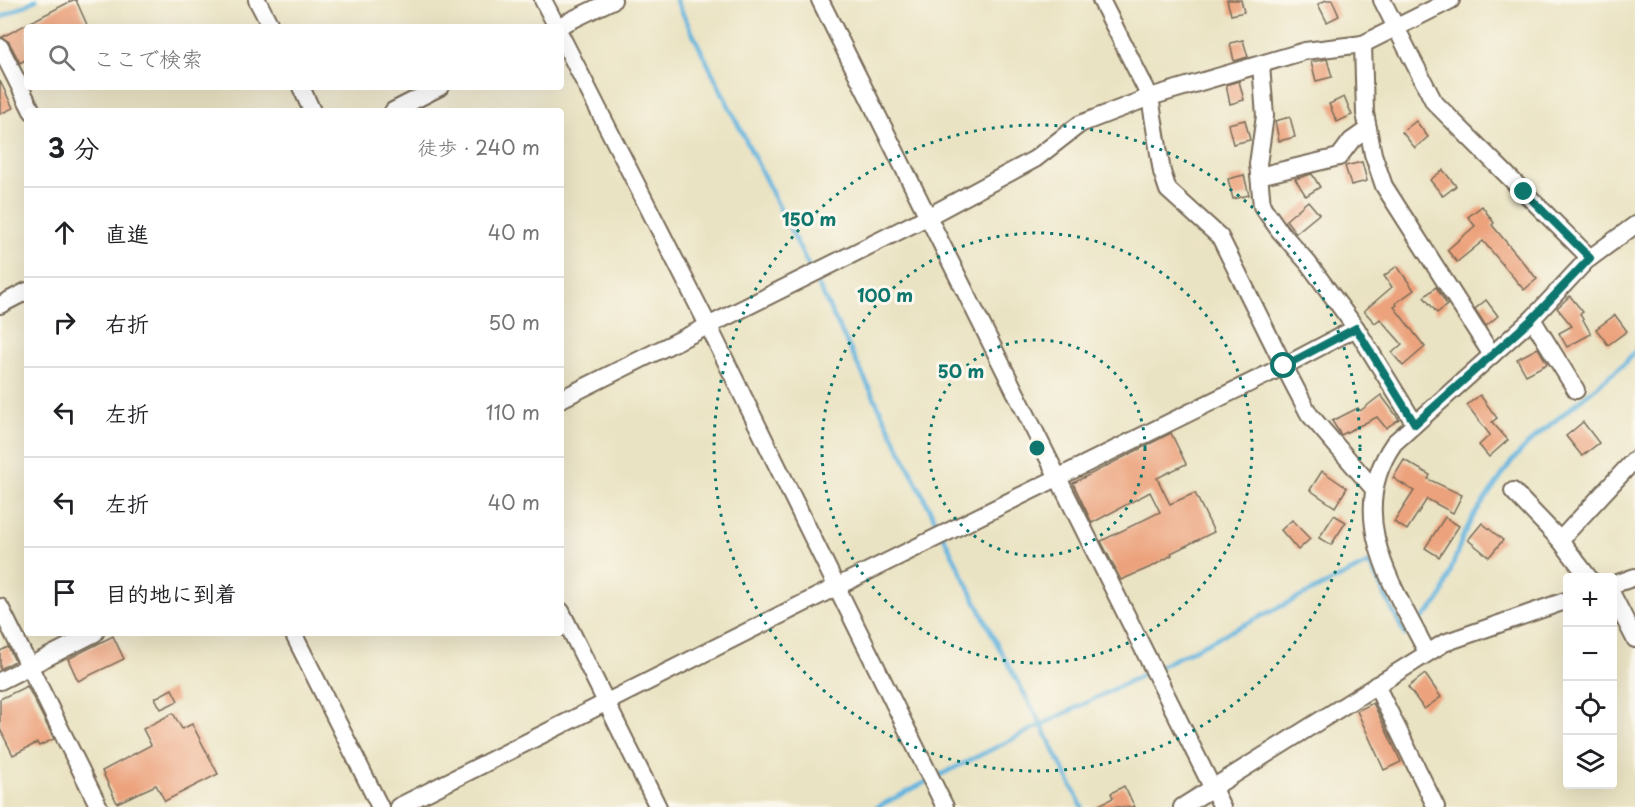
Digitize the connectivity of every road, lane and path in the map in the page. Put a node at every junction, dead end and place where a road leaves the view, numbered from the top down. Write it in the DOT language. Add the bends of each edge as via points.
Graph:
graph roads {
  1 [pos="257,0"];
  2 [pos="543,0"];
  3 [pos="613,0"];
  4 [pos="820,0"];
  5 [pos="1101,0"];
  6 [pos="1382,0"];
  7 [pos="1451,0"];
  8 [pos="269,24"];
  9 [pos="555,24"];
  10 [pos="563,24"];
  11 [pos="1396,28"];
  12 [pos="564,42"];
  13 [pos="1363,44"];
  14 [pos="0,47"];
  15 [pos="1261,65"];
  16 [pos="302,90"];
  17 [pos="434,90"];
  18 [pos="1150,97"];
  19 [pos="30,108"];
  20 [pos="311,108"];
  21 [pos="399,108"];
  22 [pos="1368,129"];
  23 [pos="1259,176"];
  24 [pos="928,216"];
  25 [pos="1635,225"];
  26 [pos="1590,258"];
  27 [pos="24,293"];
  28 [pos="0,305"];
  29 [pos="1532,319"];
  30 [pos="708,325"];
  31 [pos="1356,328"];
  32 [pos="1492,355"];
  33 [pos="1284,366"];
  34 [pos="1576,390"];
  35 [pos="564,397"];
  36 [pos="1415,424"];
  37 [pos="1635,459"];
  38 [pos="1058,478"];
  39 [pos="1373,488"];
  40 [pos="1513,491"];
  41 [pos="1560,540"];
  42 [pos="1585,573"];
  43 [pos="1635,577"];
  44 [pos="1617,583"];
  45 [pos="838,586"];
  46 [pos="1563,602"];
  47 [pos="1617,604"];
  48 [pos="0,607"];
  49 [pos="564,617"];
  50 [pos="89,636"];
  51 [pos="294,636"];
  52 [pos="1635,639"];
  53 [pos="1427,652"];
  54 [pos="29,666"];
  55 [pos="0,681"];
  56 [pos="1376,685"];
  57 [pos="606,702"];
  58 [pos="1213,788"];
  59 [pos="99,807"];
  60 [pos="380,807"];
  61 [pos="398,807"];
  62 [pos="658,807"];
  63 [pos="945,807"];
  64 [pos="1182,807"];
  65 [pos="1222,807"];
  66 [pos="1436,807"];
  1 -- 8 [label="street"];
  2 -- 9 [label="street"];
  3 -- 10 [label="street"];
  4 -- 24 [label="street"];
  5 -- 18 [label="street"];
  6 -- 11 [label="street"];
  7 -- 11 [label="street"];
  11 -- 13 [label="street"];
  11 -- 26 [label="street" via="1434,102"];
  12 -- 30 [label="street"];
  13 -- 15 [label="street" via="1305,51"];
  13 -- 22 [label="street"];
  14 -- 19 [label="street"];
  15 -- 18 [label="street"];
  15 -- 23 [label="street" via="1265,116"];
  16 -- 20 [label="street"];
  17 -- 21 [label="street"];
  18 -- 24 [label="street" via="1080,124 1035,159"];
  18 -- 33 [label="street" via="1168,190 1220,237"];
  22 -- 23 [label="street" via="1351,141 1339,157"];
  22 -- 32 [label="street" via="1384,186"];
  23 -- 31 [label="street" via="1262,206"];
  24 -- 30 [label="street"];
  24 -- 38 [label="street"];
  25 -- 26 [label="street"];
  26 -- 29 [label="street"];
  27 -- 28 [label="street"];
  29 -- 32 [label="street"];
  29 -- 34 [label="street"];
  30 -- 35 [label="street"];
  30 -- 45 [label="street"];
  31 -- 33 [label="street"];
  31 -- 36 [label="street"];
  32 -- 36 [label="street"];
  33 -- 38 [label="street"];
  33 -- 39 [label="street" via="1309,414"];
  36 -- 39 [label="street" via="1382,460"];
  37 -- 41 [label="street"];
  38 -- 45 [label="street"];
  38 -- 58 [label="street"];
  39 -- 53 [label="street" via="1375,539 1384,570"];
  40 -- 41 [label="street"];
  41 -- 42 [label="street"];
  43 -- 44 [label="street"];
  45 -- 57 [label="street"];
  45 -- 63 [label="street"];
  46 -- 53 [label="street"];
  47 -- 52 [label="street"];
  48 -- 54 [label="street"];
  49 -- 57 [label="street"];
  50 -- 54 [label="street"];
  51 -- 60 [label="street"];
  53 -- 56 [label="street"];
  54 -- 55 [label="street"];
  54 -- 59 [label="street"];
  56 -- 58 [label="street"];
  56 -- 66 [label="street"];
  57 -- 61 [label="street"];
  57 -- 62 [label="street"];
  58 -- 64 [label="street"];
  58 -- 65 [label="street"];
}
